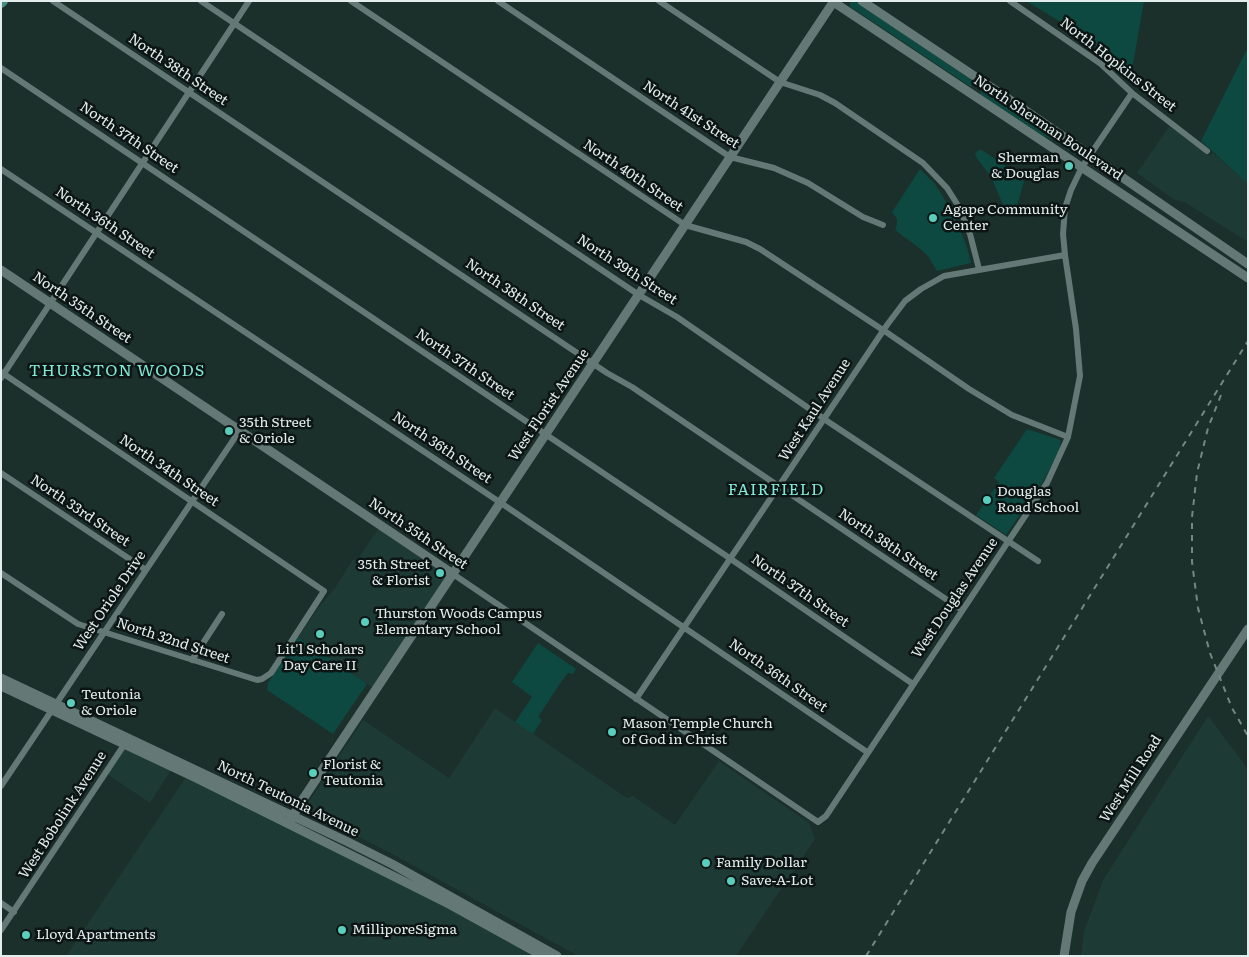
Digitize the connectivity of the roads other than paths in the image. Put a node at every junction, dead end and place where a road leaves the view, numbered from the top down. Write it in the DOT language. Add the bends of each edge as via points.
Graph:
graph roads {
  1 [pos="53,1"];
  2 [pos="202,1"];
  3 [pos="249,1"];
  4 [pos="351,1"];
  5 [pos="498,1"];
  6 [pos="659,1"];
  7 [pos="862,1"];
  8 [pos="1010,1"];
  9 [pos="833,2"];
  10 [pos="235,24"];
  11 [pos="1,68"];
  12 [pos="780,82"];
  13 [pos="1132,93"];
  14 [pos="190,94"];
  15 [pos="1208,151"];
  16 [pos="1090,155"];
  17 [pos="730,157"];
  18 [pos="144,163"];
  19 [pos="1082,167"];
  20 [pos="1,168"];
  21 [pos="685,225"];
  22 [pos="882,225"];
  23 [pos="97,233"];
  24 [pos="1065,255"];
  25 [pos="1248,264"];
  26 [pos="979,269"];
  27 [pos="1,270"];
  28 [pos="1248,278"];
  29 [pos="639,295"];
  30 [pos="51,303"];
  31 [pos="884,330"];
  32 [pos="593,364"];
  33 [pos="2,374"];
  34 [pos="824,419"];
  35 [pos="240,430"];
  36 [pos="546,435"];
  37 [pos="1068,437"];
  38 [pos="1,473"];
  39 [pos="780,487"];
  40 [pos="191,502"];
  41 [pos="501,503"];
  42 [pos="1008,542"];
  43 [pos="731,559"];
  44 [pos="1038,561"];
  45 [pos="146,570"];
  46 [pos="1,573"];
  47 [pos="453,574"];
  48 [pos="962,610"];
  49 [pos="222,614"];
  50 [pos="686,628"];
  51 [pos="1248,629"];
  52 [pos="104,633"];
  53 [pos="192,660"];
  54 [pos="1,678"];
  55 [pos="262,679"];
  56 [pos="913,684"];
  57 [pos="1,686"];
  58 [pos="636,699"];
  59 [pos="54,707"];
  60 [pos="126,741"];
  61 [pos="867,752"];
  62 [pos="1,786"];
  63 [pos="293,815"];
  64 [pos="818,822"];
  65 [pos="289,824"];
  66 [pos="1,903"];
  67 [pos="14,912"];
  68 [pos="1,930"];
  69 [pos="543,956"];
  70 [pos="558,956"];
  71 [pos="1064,956"];
  1 -- 14 [label="street, North 38th Street"];
  2 -- 10 [label="street, North 39th Street"];
  3 -- 10 [label="street"];
  4 -- 21 [label="street, North 40th Street"];
  5 -- 17 [label="street, North 41st Street"];
  6 -- 12 [label="street"];
  7 -- 16 [label="main road, North Sherman Boulevard"];
  8 -- 13 [label="street, North Hopkins Street" via="1102,64"];
  9 -- 12 [label="main road, West Florist Avenue"];
  9 -- 19 [label="main road, North Sherman Boulevard"];
  10 -- 14 [label="street"];
  10 -- 29 [label="street, North 39th Street"];
  11 -- 18 [label="street, North 37th Street"];
  12 -- 17 [label="main road, West Florist Avenue"];
  12 -- 26 [label="street" via="835,103 923,163 947,188 959,207"];
  13 -- 15 [label="street, North Hopkins Street"];
  13 -- 16 [label="street, West Douglas Avenue"];
  14 -- 18 [label="street"];
  14 -- 32 [label="street, North 38th Street"];
  16 -- 19 [label="street, West Douglas Avenue"];
  16 -- 25 [label="main road, North Sherman Boulevard"];
  17 -- 21 [label="main road, West Florist Avenue"];
  17 -- 22 [label="street, North 41st Street" via="774,168 808,182 863,217"];
  18 -- 23 [label="street"];
  18 -- 36 [label="street, North 37th Street"];
  19 -- 24 [label="street, West Douglas Avenue" via="1065,208"];
  19 -- 28 [label="main road, North Sherman Boulevard"];
  20 -- 23 [label="street, North 36th Street"];
  21 -- 29 [label="main road, West Florist Avenue"];
  21 -- 31 [label="street, North 40th Street" via="760,249"];
  23 -- 30 [label="street"];
  23 -- 41 [label="street, North 36th Street"];
  24 -- 26 [label="street, West Kaul Avenue"];
  24 -- 37 [label="street, West Douglas Avenue" via="1080,376"];
  26 -- 31 [label="street, West Kaul Avenue" via="944,276 920,289 905,301"];
  27 -- 30 [label="main road, North 35th Street"];
  29 -- 32 [label="main road, West Florist Avenue"];
  29 -- 34 [label="street, North 39th Street" via="677,317"];
  30 -- 33 [label="street"];
  30 -- 35 [label="main road, North 35th Street"];
  31 -- 34 [label="street, West Kaul Avenue"];
  31 -- 37 [label="street, North 40th Street" via="1012,415"];
  32 -- 36 [label="main road, West Florist Avenue"];
  32 -- 39 [label="street, North 38th Street" via="632,386"];
  33 -- 40 [label="street, North 34th Street"];
  34 -- 39 [label="street, West Kaul Avenue"];
  34 -- 42 [label="street, North 39th Street"];
  35 -- 40 [label="street, West Oriole Drive"];
  35 -- 47 [label="main road, North 35th Street"];
  36 -- 41 [label="main road, West Florist Avenue"];
  36 -- 43 [label="street, North 37th Street"];
  37 -- 42 [label="street, West Douglas Avenue" via="1047,483"];
  38 -- 45 [label="street, North 33rd Street"];
  39 -- 43 [label="street, West Kaul Avenue"];
  39 -- 48 [label="street, North 38th Street"];
  40 -- 45 [label="street, West Oriole Drive"];
  40 -- 55 [label="street, North 34th Street" via="324,591 271,673"];
  41 -- 47 [label="main road, West Florist Avenue"];
  41 -- 50 [label="street, North 36th Street"];
  42 -- 44 [label="street, North 39th Street"];
  42 -- 48 [label="street, West Douglas Avenue"];
  43 -- 50 [label="street, West Kaul Avenue"];
  43 -- 56 [label="street, North 37th Street"];
  45 -- 52 [label="street, West Oriole Drive"];
  46 -- 52 [label="street, North 32nd Street" via="72,621"];
  47 -- 58 [label="street, North 35th Street"];
  47 -- 63 [label="main road, West Florist Avenue"];
  48 -- 56 [label="street, West Douglas Avenue"];
  49 -- 53 [label="street"];
  50 -- 58 [label="street, West Kaul Avenue"];
  50 -- 61 [label="street, North 36th Street"];
  51 -- 71 [label="main road, West Mill Road" via="1092,863 1071,912"];
  52 -- 53 [label="street, North 32nd Street"];
  52 -- 59 [label="street, West Oriole Drive"];
  53 -- 55 [label="street, North 32nd Street" via="251,679"];
  54 -- 59 [label="main road, North Teutonia Avenue"];
  56 -- 61 [label="street, West Douglas Avenue"];
  57 -- 59 [label="main road, North Teutonia Avenue"];
  58 -- 64 [label="street, North 35th Street"];
  59 -- 60 [label="main road, North Teutonia Avenue"];
  59 -- 62 [label="street, West Oriole Drive"];
  60 -- 63 [label="main road, North Teutonia Avenue"];
  60 -- 65 [label="main road, North Teutonia Avenue"];
  60 -- 67 [label="street, West Bobolink Avenue"];
  61 -- 64 [label="street, West Douglas Avenue" via="826,816"];
  63 -- 65 [label="main road, West Florist Avenue"];
  63 -- 70 [label="main road, North Teutonia Avenue" via="392,864"];
  65 -- 69 [label="main road, North Teutonia Avenue" via="436,897"];
  66 -- 67 [label="street"];
  67 -- 68 [label="street, West Bobolink Avenue"];
}
